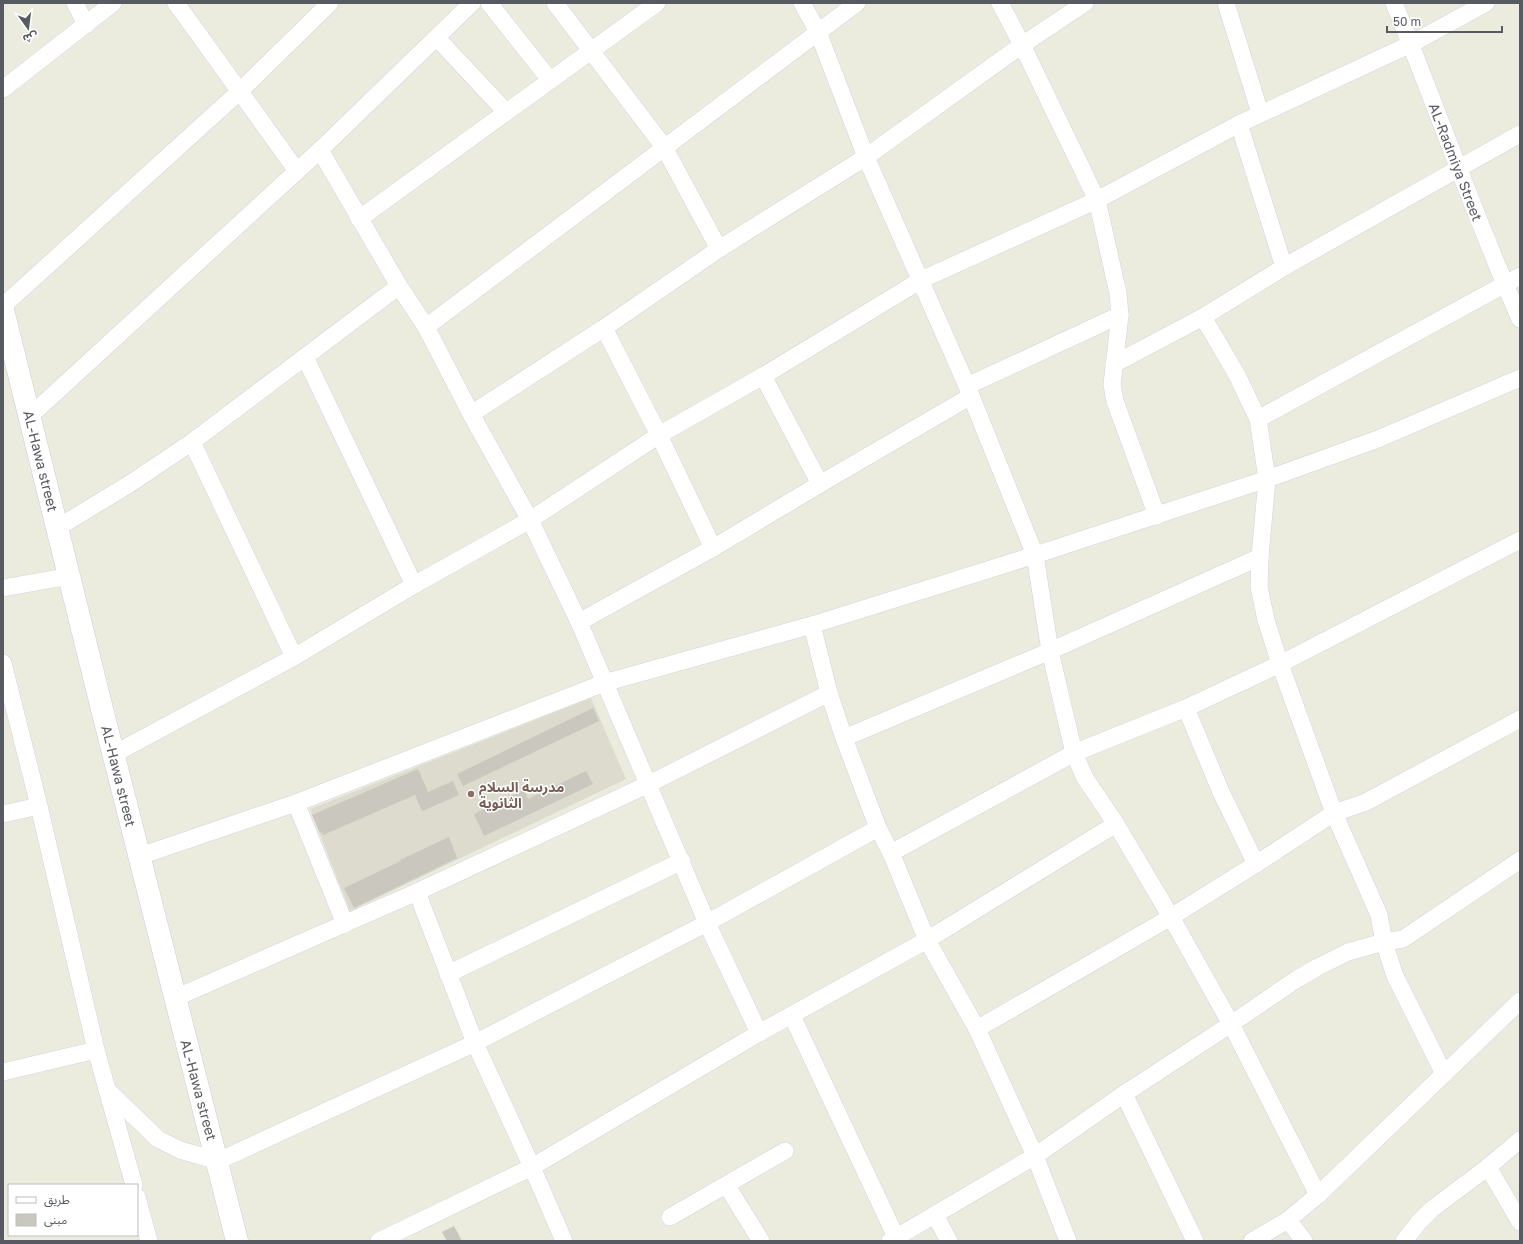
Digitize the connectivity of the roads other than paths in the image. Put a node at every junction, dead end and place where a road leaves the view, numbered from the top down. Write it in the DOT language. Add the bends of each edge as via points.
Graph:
graph roads {
  1 [pos="75,3"];
  2 [pos="113,3"];
  3 [pos="176,3"];
  4 [pos="330,3"];
  5 [pos="472,3"];
  6 [pos="489,3"];
  7 [pos="555,3"];
  8 [pos="657,3"];
  9 [pos="802,3"];
  10 [pos="857,3"];
  11 [pos="1000,3"];
  12 [pos="1084,3"];
  13 [pos="1226,3"];
  14 [pos="1394,3"];
  15 [pos="1486,3"];
  16 [pos="86,25"];
  17 [pos="818,32"];
  18 [pos="437,38"];
  19 [pos="1411,44"];
  20 [pos="1022,45"];
  21 [pos="591,50"];
  22 [pos="550,80"];
  23 [pos="3,90"];
  24 [pos="240,91"];
  25 [pos="506,112"];
  26 [pos="1260,114"];
  27 [pos="1239,124"];
  28 [pos="1520,134"];
  29 [pos="664,147"];
  30 [pos="320,150"];
  31 [pos="866,157"];
  32 [pos="1458,170"];
  33 [pos="297,171"];
  34 [pos="1097,200"];
  35 [pos="359,219"];
  36 [pos="719,249"];
  37 [pos="1284,268"];
  38 [pos="1520,276"];
  39 [pos="921,280"];
  40 [pos="1505,285"];
  41 [pos="399,286"];
  42 [pos="3,306"];
  43 [pos="3,310"];
  44 [pos="1120,316"];
  45 [pos="1203,316"];
  46 [pos="1520,319"];
  47 [pos="426,327"];
  48 [pos="604,328"];
  49 [pos="304,357"];
  50 [pos="1114,364"];
  51 [pos="763,376"];
  52 [pos="1520,378"];
  53 [pos="969,391"];
  54 [pos="471,414"];
  55 [pos="30,416"];
  56 [pos="1258,419"];
  57 [pos="659,435"];
  58 [pos="192,442"];
  59 [pos="1267,480"];
  60 [pos="820,484"];
  61 [pos="1157,516"];
  62 [pos="530,520"];
  63 [pos="57,528"];
  64 [pos="1520,540"];
  65 [pos="713,548"];
  66 [pos="1035,555"];
  67 [pos="1260,557"];
  68 [pos="70,576"];
  69 [pos="414,585"];
  70 [pos="3,588"];
  71 [pos="579,622"];
  72 [pos="812,625"];
  73 [pos="1050,651"];
  74 [pos="294,656"];
  75 [pos="3,663"];
  76 [pos="1280,664"];
  77 [pos="604,683"];
  78 [pos="828,693"];
  79 [pos="1186,708"];
  80 [pos="1520,719"];
  81 [pos="844,738"];
  82 [pos="1074,753"];
  83 [pos="114,754"];
  84 [pos="649,784"];
  85 [pos="296,803"];
  86 [pos="39,806"];
  87 [pos="1334,813"];
  88 [pos="3,814"];
  89 [pos="1116,824"];
  90 [pos="878,828"];
  91 [pos="891,853"];
  92 [pos="140,856"];
  93 [pos="1520,860"];
  94 [pos="682,861"];
  95 [pos="1256,864"];
  96 [pos="417,892"];
  97 [pos="1172,917"];
  98 [pos="707,923"];
  99 [pos="345,924"];
  100 [pos="927,940"];
  101 [pos="1384,942"];
  102 [pos="448,974"];
  103 [pos="175,998"];
  104 [pos="1520,1001"];
  105 [pos="792,1016"];
  106 [pos="1231,1024"];
  107 [pos="977,1029"];
  108 [pos="759,1033"];
  109 [pos="475,1043"];
  110 [pos="96,1050"];
  111 [pos="3,1072"];
  112 [pos="1444,1074"];
  113 [pos="107,1090"];
  114 [pos="1124,1094"];
  115 [pos="1520,1140"];
  116 [pos="785,1151"];
  117 [pos="1035,1156"];
  118 [pos="218,1161"];
  119 [pos="532,1167"];
  120 [pos="1488,1167"];
  121 [pos="134,1184"];
  122 [pos="727,1186"];
  123 [pos="1318,1195"];
  124 [pos="138,1201"];
  125 [pos="935,1215"];
  126 [pos="670,1217"];
  127 [pos="1288,1220"];
  128 [pos="1520,1222"];
  129 [pos="893,1239"];
  130 [pos="149,1241"];
  131 [pos="237,1241"];
  132 [pos="379,1241"];
  133 [pos="564,1241"];
  134 [pos="761,1241"];
  135 [pos="949,1241"];
  136 [pos="1068,1241"];
  137 [pos="1195,1241"];
  138 [pos="1252,1241"];
  139 [pos="1304,1241"];
  140 [pos="1404,1241"];
  1 -- 16 [label="street"];
  2 -- 16 [label="street"];
  3 -- 24 [label="street"];
  4 -- 24 [label="street"];
  5 -- 18 [label="street"];
  6 -- 22 [label="street"];
  7 -- 21 [label="street"];
  8 -- 21 [label="street"];
  9 -- 17 [label="street"];
  10 -- 17 [label="street"];
  11 -- 20 [label="street"];
  12 -- 20 [label="street"];
  13 -- 26 [label="street"];
  14 -- 19 [label="street, AL-Radmiya Street"];
  15 -- 19 [label="street"];
  16 -- 23 [label="street"];
  17 -- 29 [label="street"];
  17 -- 31 [label="street"];
  18 -- 25 [label="street"];
  18 -- 30 [label="street"];
  19 -- 26 [label="street"];
  19 -- 32 [label="street, AL-Radmiya Street"];
  20 -- 31 [label="street"];
  20 -- 34 [label="street"];
  21 -- 22 [label="street"];
  21 -- 29 [label="street"];
  22 -- 25 [label="street"];
  24 -- 33 [label="street"];
  24 -- 42 [label="street"];
  25 -- 35 [label="street"];
  26 -- 27 [label="street"];
  27 -- 34 [label="street"];
  27 -- 37 [label="street"];
  28 -- 32 [label="street"];
  29 -- 36 [label="street"];
  29 -- 47 [label="street"];
  30 -- 33 [label="street"];
  30 -- 35 [label="street"];
  31 -- 36 [label="street"];
  31 -- 39 [label="street"];
  32 -- 37 [label="street"];
  32 -- 40 [label="street, AL-Radmiya Street"];
  33 -- 55 [label="street"];
  34 -- 39 [label="street"];
  34 -- 44 [label="street" via="1118,293"];
  35 -- 41 [label="street"];
  36 -- 48 [label="street"];
  37 -- 45 [label="street"];
  38 -- 40 [label="street"];
  39 -- 51 [label="street"];
  39 -- 53 [label="street"];
  40 -- 46 [label="street, AL-Radmiya Street"];
  40 -- 56 [label="street"];
  41 -- 47 [label="street"];
  41 -- 49 [label="street"];
  43 -- 55 [label="street, AL-Hawa street"];
  44 -- 50 [label="street"];
  44 -- 53 [label="street"];
  45 -- 50 [label="street"];
  45 -- 56 [label="street" via="1237,375"];
  47 -- 54 [label="street"];
  48 -- 54 [label="street"];
  48 -- 57 [label="street"];
  49 -- 58 [label="street"];
  49 -- 69 [label="street"];
  50 -- 61 [label="street" via="1112,384 1115,401"];
  51 -- 57 [label="street"];
  51 -- 60 [label="street"];
  52 -- 59 [label="street" via="1378,439"];
  53 -- 60 [label="street"];
  53 -- 66 [label="street"];
  54 -- 62 [label="street"];
  55 -- 63 [label="street, AL-Hawa street"];
  56 -- 59 [label="street"];
  57 -- 62 [label="street"];
  57 -- 65 [label="street"];
  58 -- 63 [label="street"];
  58 -- 74 [label="street"];
  59 -- 61 [label="street"];
  59 -- 67 [label="street"];
  60 -- 65 [label="street"];
  61 -- 66 [label="street"];
  62 -- 69 [label="street"];
  62 -- 71 [label="street"];
  63 -- 68 [label="street, AL-Hawa street"];
  64 -- 76 [label="street"];
  65 -- 71 [label="street"];
  66 -- 72 [label="street"];
  66 -- 73 [label="street"];
  67 -- 73 [label="street"];
  67 -- 76 [label="street" via="1259,587 1262,605"];
  68 -- 70 [label="street"];
  68 -- 83 [label="street, AL-Hawa street"];
  69 -- 74 [label="street"];
  71 -- 77 [label="street"];
  72 -- 77 [label="street"];
  72 -- 78 [label="street"];
  73 -- 81 [label="street"];
  73 -- 82 [label="street"];
  74 -- 83 [label="street"];
  75 -- 86 [label="street"];
  76 -- 79 [label="street"];
  76 -- 87 [label="street"];
  77 -- 84 [label="street"];
  77 -- 85 [label="street"];
  78 -- 81 [label="street"];
  78 -- 84 [label="street"];
  79 -- 82 [label="street"];
  79 -- 95 [label="street" via="1221,792"];
  80 -- 87 [label="street" via="1366,802"];
  81 -- 90 [label="street"];
  82 -- 89 [label="street" via="1085,778"];
  82 -- 91 [label="street"];
  83 -- 92 [label="street, AL-Hawa street"];
  84 -- 94 [label="street"];
  84 -- 96 [label="street"];
  85 -- 92 [label="street"];
  85 -- 99 [label="street"];
  86 -- 88 [label="street"];
  86 -- 110 [label="street"];
  87 -- 95 [label="street"];
  87 -- 101 [label="street" via="1379,915"];
  89 -- 97 [label="street"];
  89 -- 100 [label="street"];
  90 -- 91 [label="street"];
  90 -- 98 [label="street"];
  91 -- 100 [label="street"];
  92 -- 103 [label="street, AL-Hawa street"];
  93 -- 101 [label="street" via="1409,936"];
  94 -- 98 [label="street"];
  94 -- 102 [label="street"];
  95 -- 97 [label="street"];
  96 -- 99 [label="street"];
  96 -- 102 [label="street"];
  97 -- 106 [label="street"];
  97 -- 107 [label="street"];
  98 -- 108 [label="street"];
  98 -- 109 [label="street"];
  99 -- 103 [label="street"];
  100 -- 105 [label="street"];
  100 -- 107 [label="street"];
  101 -- 106 [label="street" via="1348,952 1318,967"];
  101 -- 112 [label="street" via="1395,976"];
  102 -- 109 [label="street"];
  103 -- 118 [label="street, AL-Hawa street"];
  104 -- 112 [label="street"];
  105 -- 108 [label="street"];
  105 -- 129 [label="street"];
  106 -- 114 [label="street"];
  106 -- 123 [label="street"];
  107 -- 117 [label="street"];
  108 -- 119 [label="street"];
  109 -- 118 [label="street"];
  109 -- 119 [label="street"];
  110 -- 111 [label="street"];
  110 -- 113 [label="street"];
  112 -- 123 [label="street"];
  113 -- 118 [label="street" via="158,1139 180,1150"];
  113 -- 121 [label="street"];
  114 -- 117 [label="street"];
  114 -- 137 [label="street"];
  115 -- 120 [label="street"];
  116 -- 122 [label="street"];
  117 -- 125 [label="street"];
  117 -- 136 [label="street"];
  118 -- 131 [label="street, AL-Hawa street"];
  119 -- 132 [label="street"];
  119 -- 133 [label="street"];
  120 -- 128 [label="street"];
  120 -- 140 [label="street" via="1432,1209"];
  122 -- 126 [label="street"];
  122 -- 134 [label="street"];
  123 -- 127 [label="street"];
  124 -- 130 [label="street"];
  125 -- 129 [label="street"];
  125 -- 135 [label="street"];
  127 -- 138 [label="street"];
  127 -- 139 [label="street"];
}
